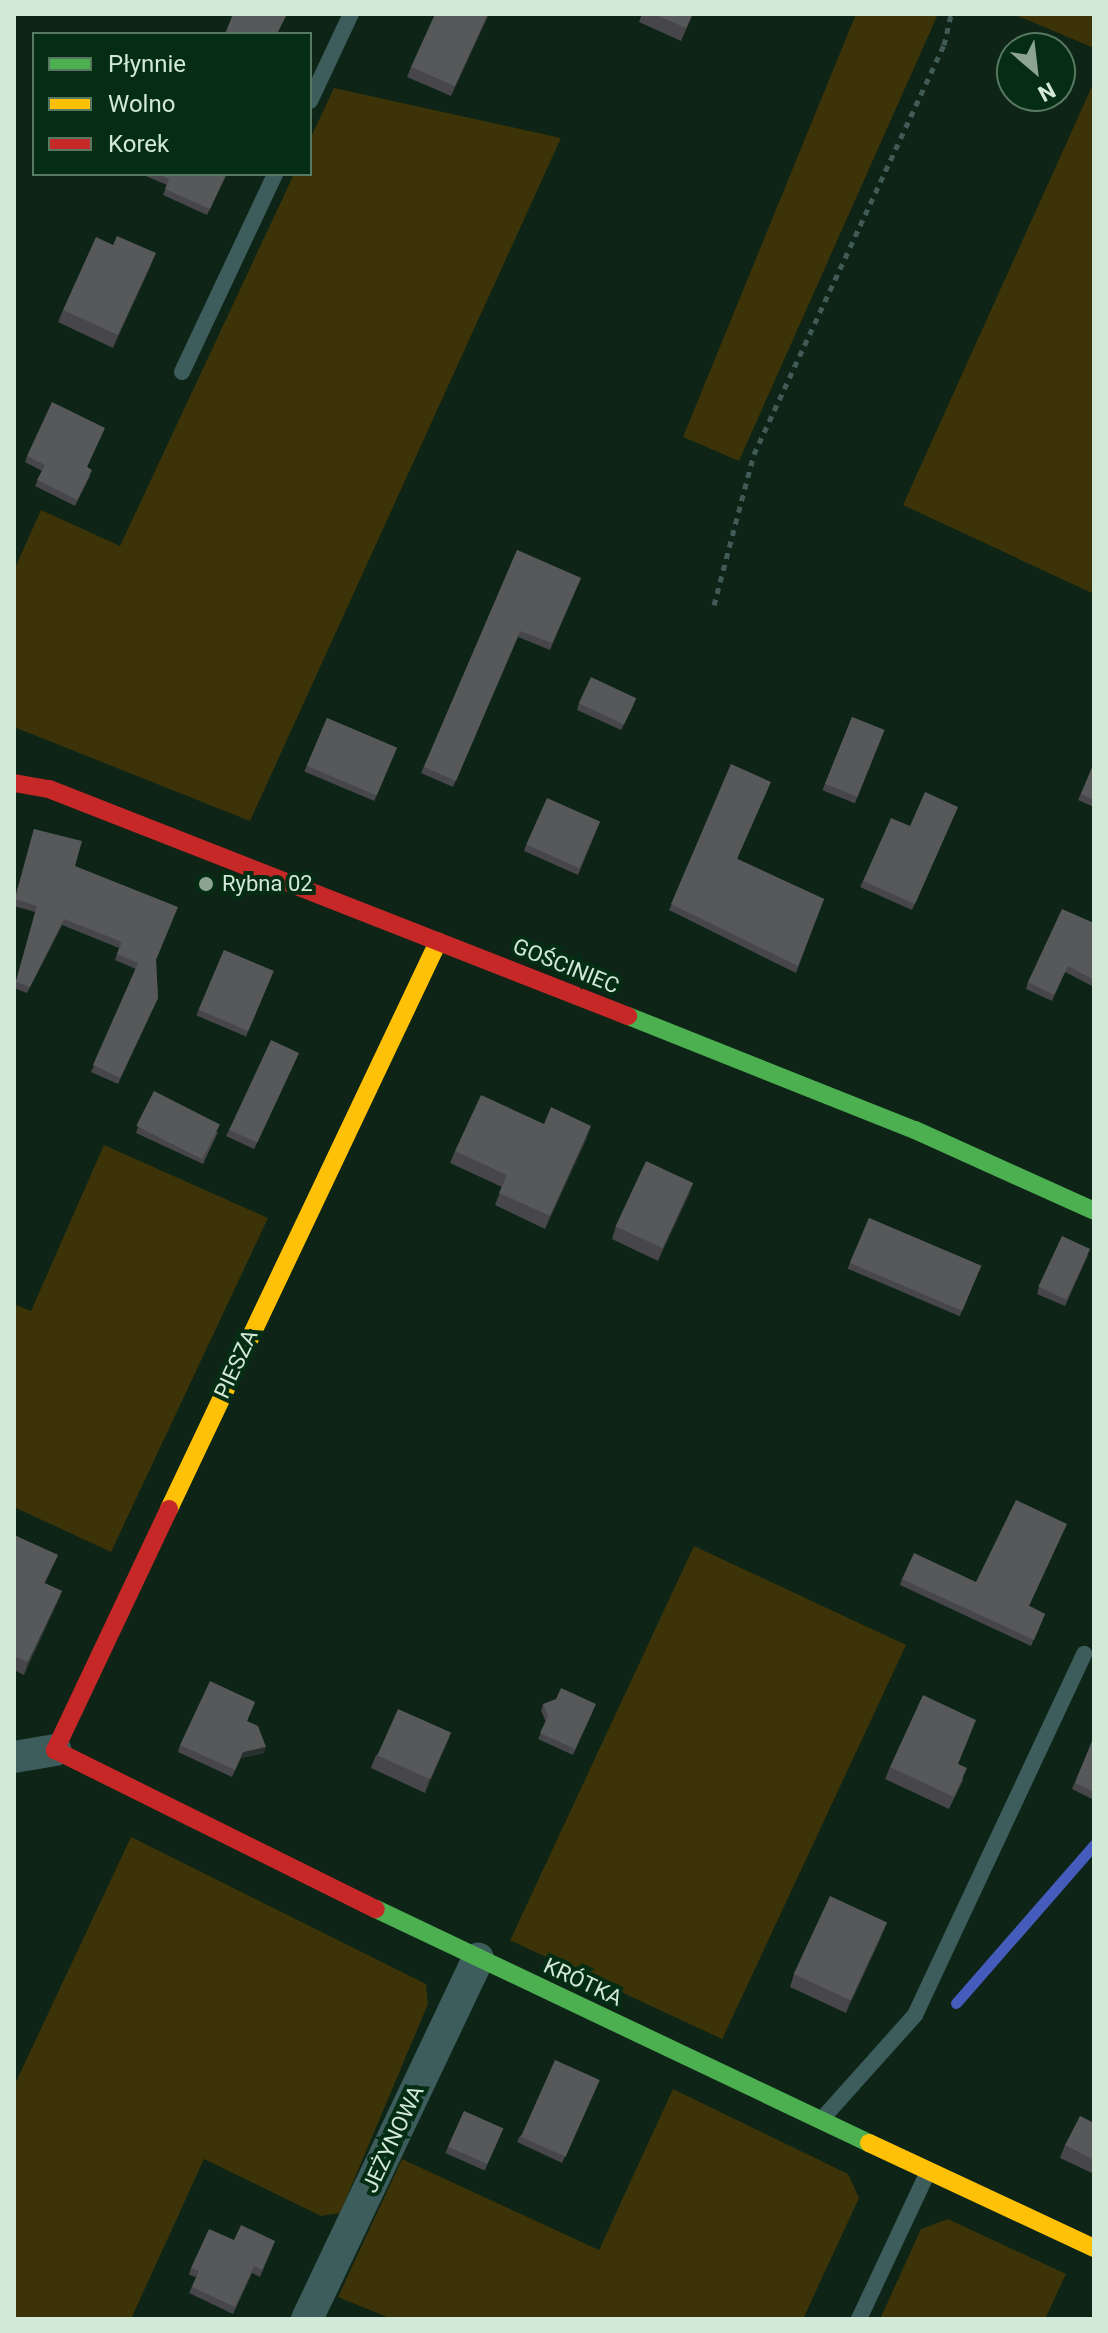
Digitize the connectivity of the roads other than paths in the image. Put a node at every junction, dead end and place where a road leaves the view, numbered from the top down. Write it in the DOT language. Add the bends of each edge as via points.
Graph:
graph roads {
  1 [pos="351,14"];
  2 [pos="312,97"];
  3 [pos="274,176"];
  4 [pos="182,372"];
  5 [pos="14,783"];
  6 [pos="438,942"];
  7 [pos="1094,1211"];
  8 [pos="1084,1654"];
  9 [pos="55,1750"];
  10 [pos="14,1757"];
  11 [pos="478,1959"];
  12 [pos="821,2121"];
  13 [pos="929,2171"];
  14 [pos="1094,2248"];
  15 [pos="307,2319"];
  16 [pos="859,2319"];
  1 -- 2 [label="lane"];
  3 -- 4 [label="lane"];
  5 -- 6 [label="street, GOŚCINIEC" via="49,789"];
  6 -- 7 [label="street, GOŚCINIEC" via="915,1130"];
  6 -- 9 [label="street, PIESZA"];
  8 -- 12 [label="lane" via="915,2015"];
  9 -- 10 [label="street"];
  9 -- 11 [label="street, KRÓTKA"];
  11 -- 12 [label="street, KRÓTKA"];
  11 -- 15 [label="street, JEŻYNOWA"];
  12 -- 13 [label="street, KRÓTKA"];
  13 -- 14 [label="street, KRÓTKA"];
  13 -- 16 [label="lane"];
}
